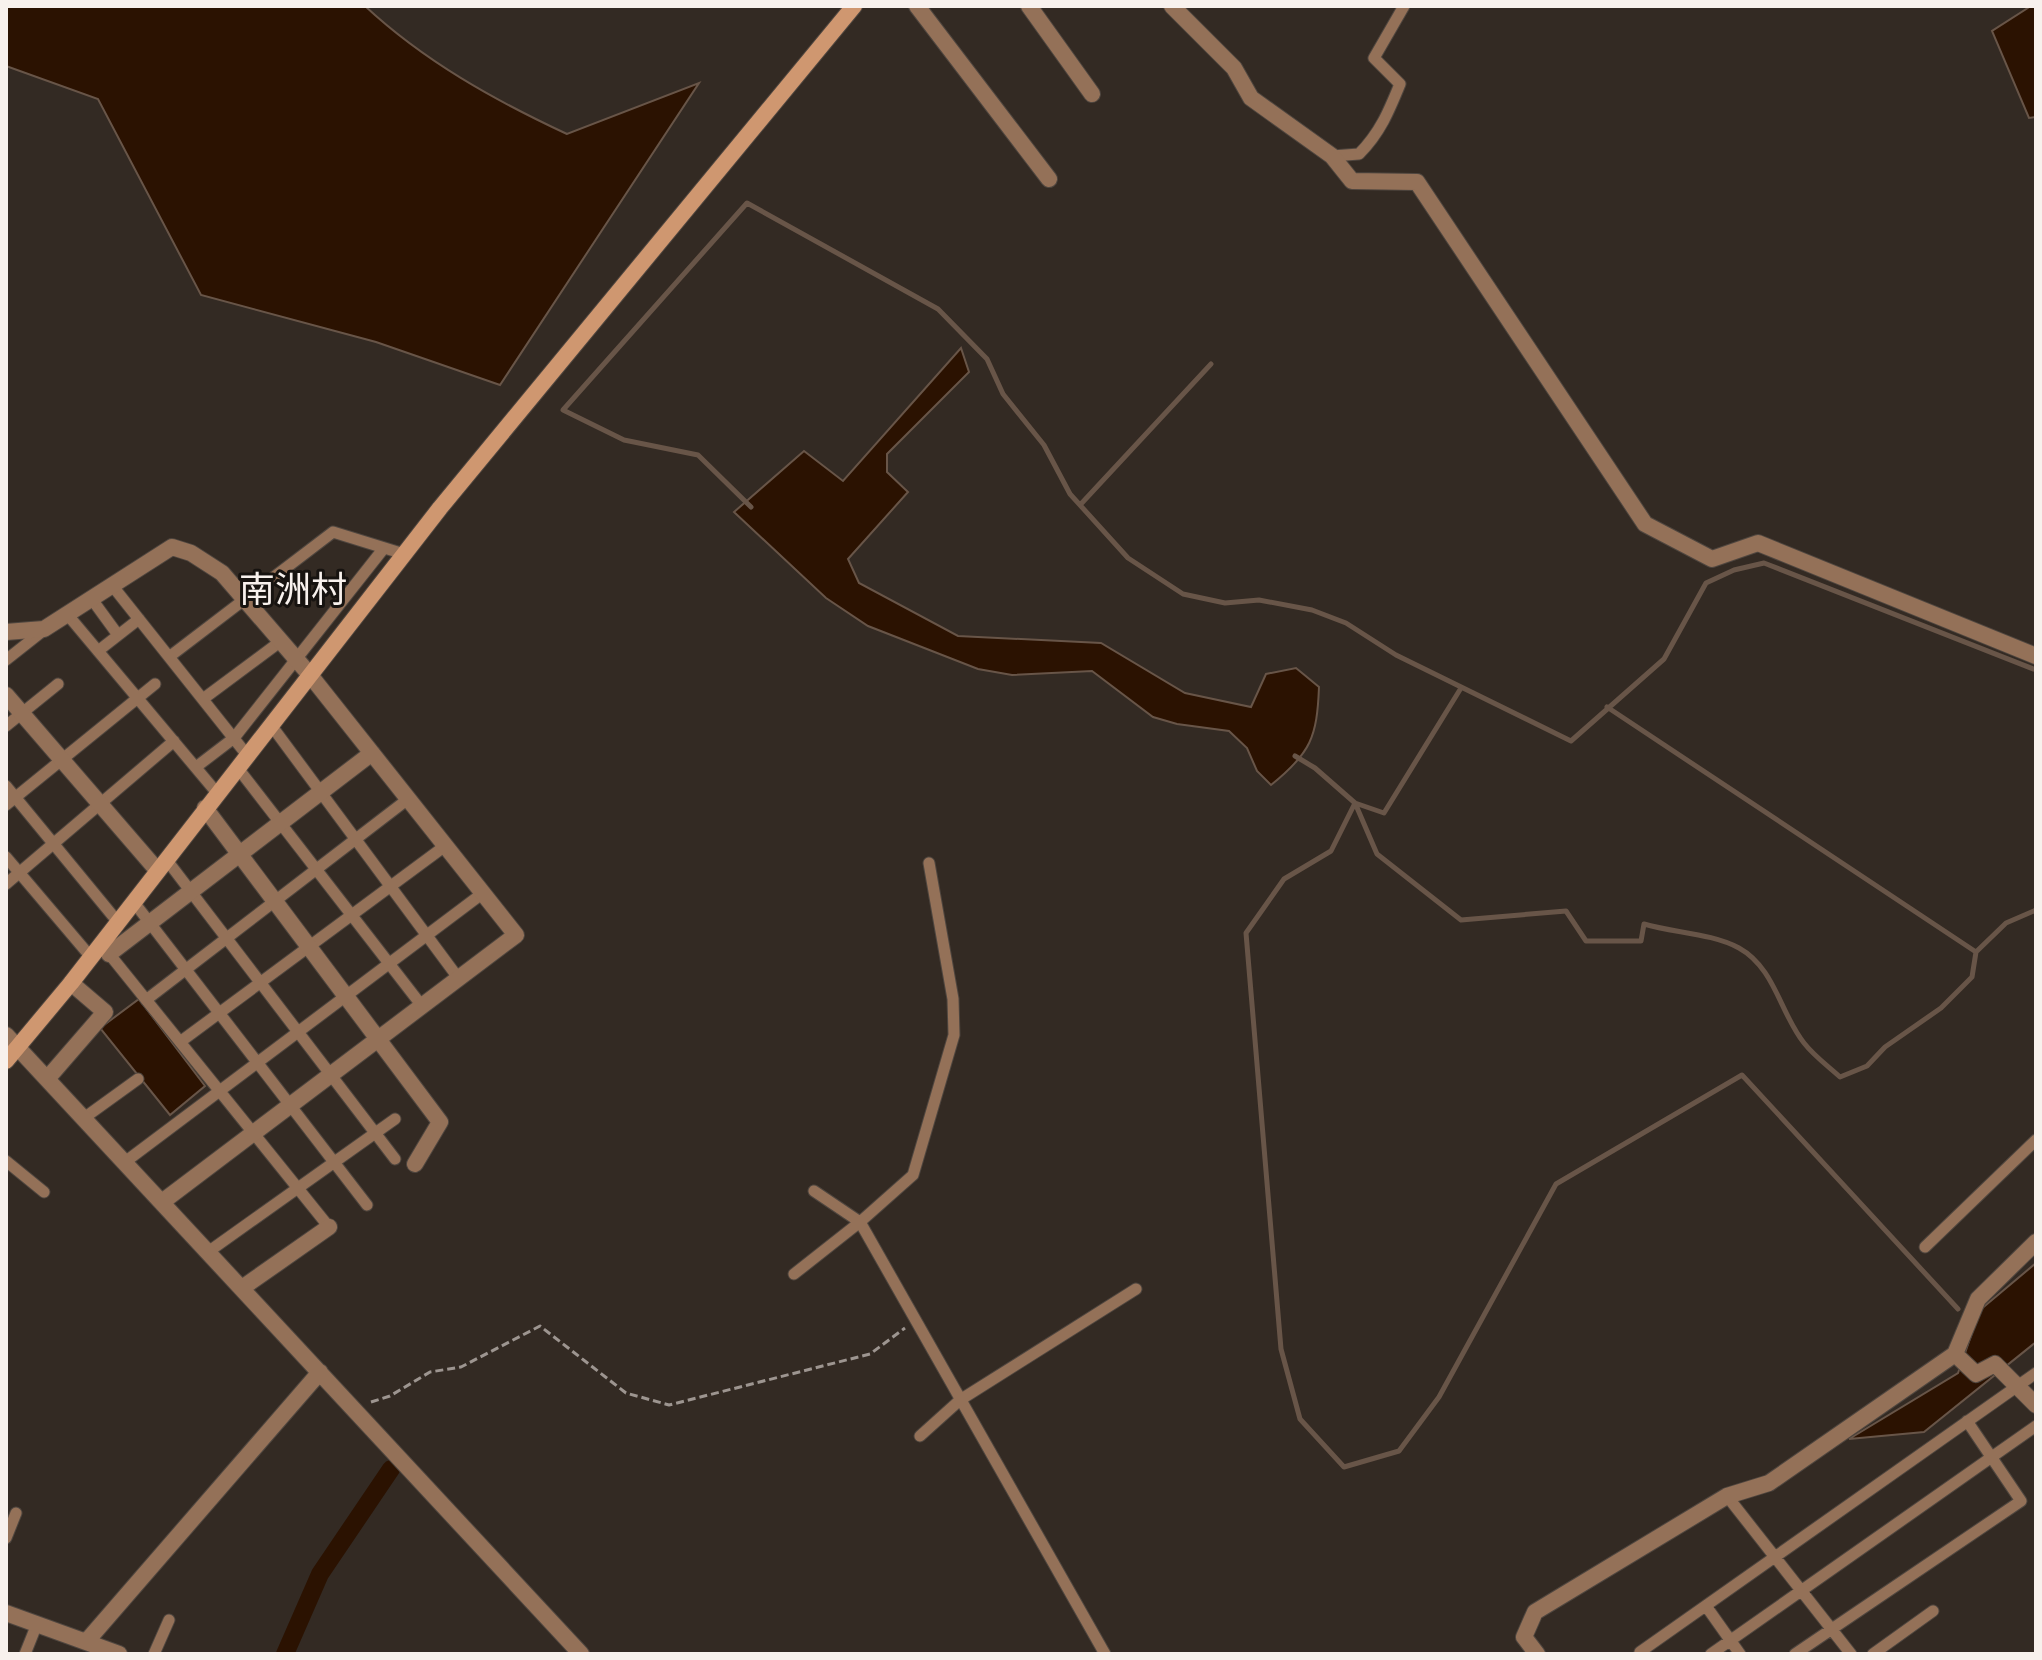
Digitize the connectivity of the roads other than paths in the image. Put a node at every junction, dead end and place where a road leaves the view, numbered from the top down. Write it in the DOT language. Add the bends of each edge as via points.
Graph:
graph roads {
  1 [pos="854,6"];
  2 [pos="917,6"];
  3 [pos="1029,6"];
  4 [pos="1172,6"];
  5 [pos="1404,6"];
  6 [pos="1092,94"];
  7 [pos="1332,156"];
  8 [pos="1049,179"];
  9 [pos="384,548"];
  10 [pos="404,554"];
  11 [pos="111,584"];
  12 [pos="91,598"];
  13 [pos="244,599"];
  14 [pos="67,614"];
  15 [pos="139,619"];
  16 [pos="44,629"];
  17 [pos="6,632"];
  18 [pos="118,635"];
  19 [pos="281,641"];
  20 [pos="98,651"];
  21 [pos="2036,656"];
  22 [pos="169,657"];
  23 [pos="6,660"];
  24 [pos="297,660"];
  25 [pos="310,675"];
  26 [pos="58,684"];
  27 [pos="155,684"];
  28 [pos="6,695"];
  29 [pos="138,698"];
  30 [pos="203,699"];
  31 [pos="22,713"];
  32 [pos="271,725"];
  33 [pos="6,726"];
  34 [pos="234,738"];
  35 [pos="174,741"];
  36 [pos="372,753"];
  37 [pos="62,760"];
  38 [pos="242,761"];
  39 [pos="196,767"];
  40 [pos="6,786"];
  41 [pos="320,792"];
  42 [pos="217,793"];
  43 [pos="408,799"];
  44 [pos="11,801"];
  45 [pos="100,804"];
  46 [pos="205,808"];
  47 [pos="280,823"];
  48 [pos="356,839"];
  49 [pos="53,844"];
  50 [pos="445,846"];
  51 [pos="240,854"];
  52 [pos="6,857"];
  53 [pos="929,863"];
  54 [pos="162,864"];
  55 [pos="316,869"];
  56 [pos="19,872"];
  57 [pos="6,884"];
  58 [pos="390,886"];
  59 [pos="190,891"];
  60 [pos="483,893"];
  61 [pos="133,901"];
  62 [pos="275,901"];
  63 [pos="351,915"];
  64 [pos="117,921"];
  65 [pos="150,922"];
  66 [pos="427,935"];
  67 [pos="226,939"];
  68 [pos="309,947"];
  69 [pos="99,951"];
  70 [pos="389,964"];
  71 [pos="186,970"];
  72 [pos="459,979"];
  73 [pos="71,983"];
  74 [pos="260,983"];
  75 [pos="346,996"];
  76 [pos="146,1000"];
  77 [pos="422,1006"];
  78 [pos="219,1013"];
  79 [pos="298,1032"];
  80 [pos="6,1035"];
  81 [pos="378,1040"];
  82 [pos="180,1042"];
  83 [pos="18,1048"];
  84 [pos="6,1061"];
  85 [pos="258,1063"];
  86 [pos="331,1075"];
  87 [pos="47,1079"];
  88 [pos="138,1079"];
  89 [pos="219,1091"];
  90 [pos="291,1106"];
  91 [pos="84,1118"];
  92 [pos="395,1119"];
  93 [pos="253,1133"];
  94 [pos="375,1133"];
  95 [pos="2036,1140"];
  96 [pos="395,1159"];
  97 [pos="6,1161"];
  98 [pos="125,1162"];
  99 [pos="334,1162"];
  100 [pos="415,1164"];
  101 [pos="297,1188"];
  102 [pos="814,1191"];
  103 [pos="44,1192"];
  104 [pos="162,1202"];
  105 [pos="367,1205"];
  106 [pos="860,1222"];
  107 [pos="329,1227"];
  108 [pos="2036,1242"];
  109 [pos="1925,1247"];
  110 [pos="208,1252"];
  111 [pos="794,1274"];
  112 [pos="242,1288"];
  113 [pos="1136,1289"];
  114 [pos="1955,1354"];
  115 [pos="320,1372"];
  116 [pos="2036,1373"];
  117 [pos="2017,1386"];
  118 [pos="960,1400"];
  119 [pos="2036,1405"];
  120 [pos="1967,1421"];
  121 [pos="2036,1426"];
  122 [pos="920,1436"];
  123 [pos="1991,1457"];
  124 [pos="1727,1496"];
  125 [pos="16,1513"];
  126 [pos="6,1538"];
  127 [pos="1775,1557"];
  128 [pos="1801,1591"];
  129 [pos="1706,1606"];
  130 [pos="1933,1611"];
  131 [pos="6,1613"];
  132 [pos="169,1620"];
  133 [pos="37,1624"];
  134 [pos="1832,1630"];
  135 [pos="1730,1640"];
  136 [pos="84,1648"];
  137 [pos="1640,1652"];
  138 [pos="25,1654"];
  139 [pos="119,1654"];
  140 [pos="154,1654"];
  141 [pos="581,1654"];
  142 [pos="1105,1654"];
  143 [pos="1537,1654"];
  144 [pos="1711,1654"];
  145 [pos="1740,1654"];
  146 [pos="1795,1654"];
  147 [pos="1851,1654"];
  148 [pos="1873,1654"];
  1 -- 10 [label="street"];
  2 -- 8 [label="street"];
  3 -- 6 [label="street"];
  4 -- 7 [label="street" via="1234,68 1251,98"];
  5 -- 7 [label="lane" via="1374,58 1400,84 1382,125 1359,154"];
  7 -- 21 [label="street" via="1352,181 1417,182 1645,524 1712,559 1758,543"];
  9 -- 10 [label="lane"];
  9 -- 13 [label="lane" via="333,532"];
  9 -- 24 [label="lane"];
  10 -- 25 [label="street"];
  11 -- 12 [label="street"];
  11 -- 13 [label="street" via="172,547 222,573"];
  11 -- 15 [label="lane"];
  12 -- 14 [label="street"];
  12 -- 18 [label="lane"];
  13 -- 19 [label="street"];
  13 -- 22 [label="lane"];
  14 -- 16 [label="street"];
  14 -- 20 [label="lane"];
  15 -- 18 [label="lane"];
  15 -- 22 [label="lane"];
  16 -- 17 [label="street"];
  16 -- 23 [label="lane"];
  18 -- 20 [label="lane"];
  19 -- 24 [label="street"];
  19 -- 30 [label="lane"];
  20 -- 29 [label="lane"];
  22 -- 30 [label="lane"];
  24 -- 25 [label="street"];
  24 -- 34 [label="lane"];
  25 -- 32 [label="street"];
  25 -- 36 [label="street"];
  26 -- 31 [label="lane"];
  27 -- 29 [label="lane"];
  28 -- 31 [label="street"];
  29 -- 35 [label="lane"];
  29 -- 37 [label="lane"];
  30 -- 34 [label="lane"];
  31 -- 33 [label="lane"];
  31 -- 37 [label="street"];
  32 -- 38 [label="street"];
  32 -- 41 [label="lane"];
  34 -- 38 [label="lane"];
  34 -- 39 [label="lane"];
  35 -- 39 [label="lane"];
  35 -- 45 [label="lane"];
  36 -- 41 [label="street"];
  36 -- 43 [label="street"];
  37 -- 44 [label="lane"];
  37 -- 45 [label="street"];
  38 -- 42 [label="street"];
  38 -- 47 [label="lane"];
  39 -- 42 [label="lane"];
  40 -- 44 [label="lane"];
  41 -- 47 [label="street"];
  41 -- 48 [label="lane"];
  42 -- 46 [label="street"];
  43 -- 48 [label="lane"];
  43 -- 50 [label="street"];
  44 -- 49 [label="lane"];
  45 -- 49 [label="lane"];
  45 -- 54 [label="street"];
  46 -- 51 [label="street"];
  46 -- 54 [label="street"];
  47 -- 51 [label="street"];
  47 -- 55 [label="lane"];
  48 -- 55 [label="lane"];
  48 -- 58 [label="lane"];
  49 -- 56 [label="lane"];
  49 -- 64 [label="lane"];
  50 -- 58 [label="lane"];
  50 -- 60 [label="street"];
  51 -- 59 [label="street"];
  51 -- 62 [label="street"];
  52 -- 56 [label="lane"];
  53 -- 106 [label="lane" via="953,999 954,1035 913,1175"];
  54 -- 59 [label="lane"];
  54 -- 61 [label="street"];
  55 -- 62 [label="lane"];
  55 -- 63 [label="lane"];
  56 -- 57 [label="lane"];
  56 -- 69 [label="lane"];
  58 -- 63 [label="lane"];
  58 -- 66 [label="lane"];
  59 -- 65 [label="street"];
  59 -- 67 [label="lane"];
  60 -- 66 [label="lane"];
  60 -- 72 [label="street" via="516,935"];
  61 -- 64 [label="street"];
  61 -- 65 [label="lane"];
  62 -- 67 [label="lane"];
  62 -- 68 [label="street"];
  63 -- 68 [label="lane"];
  63 -- 70 [label="lane"];
  64 -- 69 [label="street"];
  65 -- 69 [label="street"];
  65 -- 71 [label="lane"];
  66 -- 70 [label="lane"];
  66 -- 72 [label="lane"];
  67 -- 71 [label="lane"];
  67 -- 74 [label="lane"];
  68 -- 74 [label="lane"];
  68 -- 75 [label="street"];
  69 -- 73 [label="street"];
  69 -- 76 [label="lane"];
  70 -- 75 [label="lane"];
  70 -- 77 [label="lane"];
  71 -- 76 [label="lane"];
  71 -- 78 [label="lane"];
  72 -- 77 [label="street"];
  73 -- 83 [label="street"];
  73 -- 87 [label="street" via="105,1012"];
  74 -- 78 [label="lane"];
  74 -- 79 [label="lane"];
  75 -- 79 [label="lane"];
  75 -- 81 [label="street"];
  76 -- 82 [label="lane"];
  77 -- 81 [label="street"];
  78 -- 82 [label="lane"];
  78 -- 85 [label="lane"];
  79 -- 85 [label="lane"];
  79 -- 86 [label="lane"];
  80 -- 83 [label="street"];
  81 -- 86 [label="street"];
  81 -- 100 [label="street" via="440,1122"];
  82 -- 89 [label="lane"];
  83 -- 84 [label="street"];
  83 -- 87 [label="street"];
  85 -- 89 [label="lane"];
  85 -- 90 [label="lane"];
  86 -- 90 [label="street"];
  86 -- 94 [label="lane"];
  87 -- 91 [label="street"];
  88 -- 91 [label="lane"];
  89 -- 93 [label="lane"];
  89 -- 98 [label="lane"];
  90 -- 93 [label="street"];
  90 -- 99 [label="lane"];
  91 -- 98 [label="street"];
  92 -- 94 [label="lane"];
  93 -- 101 [label="lane"];
  93 -- 104 [label="street"];
  94 -- 96 [label="lane"];
  94 -- 99 [label="lane"];
  95 -- 109 [label="lane"];
  97 -- 103 [label="lane"];
  98 -- 104 [label="street"];
  99 -- 101 [label="lane"];
  99 -- 105 [label="lane"];
  101 -- 107 [label="lane"];
  101 -- 110 [label="lane"];
  102 -- 106 [label="lane"];
  104 -- 110 [label="street"];
  106 -- 111 [label="lane"];
  106 -- 118 [label="lane"];
  107 -- 112 [label="street"];
  108 -- 114 [label="street" via="1978,1299"];
  110 -- 112 [label="street"];
  112 -- 115 [label="street"];
  113 -- 118 [label="lane"];
  114 -- 117 [label="street" via="1976,1374 1995,1364"];
  114 -- 124 [label="street" via="1769,1483"];
  115 -- 136 [label="street"];
  115 -- 141 [label="street"];
  116 -- 117 [label="lane"];
  117 -- 119 [label="street"];
  117 -- 120 [label="lane"];
  118 -- 122 [label="lane"];
  118 -- 142 [label="lane"];
  120 -- 123 [label="lane"];
  120 -- 127 [label="lane"];
  121 -- 123 [label="lane"];
  123 -- 128 [label="lane"];
  123 -- 134 [label="lane" via="2021,1501"];
  124 -- 127 [label="lane"];
  124 -- 143 [label="street" via="1535,1612 1524,1637"];
  125 -- 126 [label="lane"];
  127 -- 128 [label="lane"];
  127 -- 129 [label="lane"];
  128 -- 134 [label="lane"];
  128 -- 135 [label="lane"];
  129 -- 135 [label="lane"];
  129 -- 137 [label="lane"];
  130 -- 148 [label="lane"];
  131 -- 133 [label="street"];
  132 -- 140 [label="lane"];
  133 -- 136 [label="street"];
  133 -- 138 [label="lane"];
  134 -- 146 [label="lane"];
  134 -- 147 [label="lane"];
  135 -- 144 [label="lane"];
  135 -- 145 [label="lane"];
  136 -- 139 [label="street"];
}
